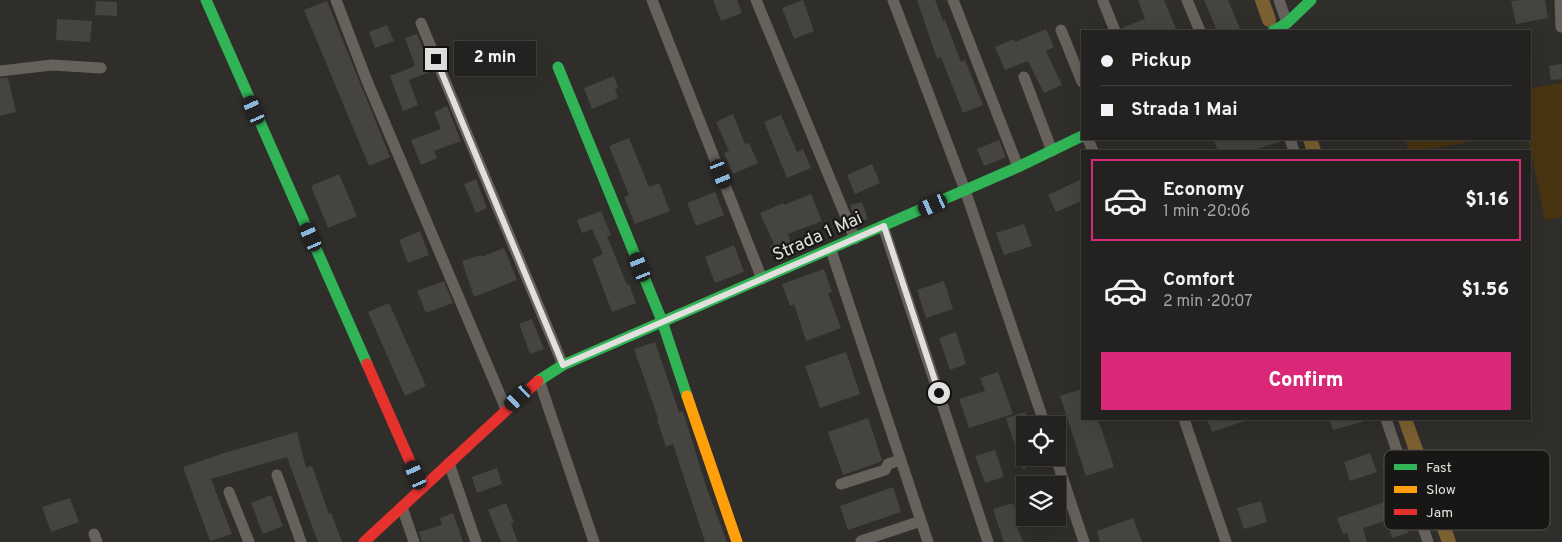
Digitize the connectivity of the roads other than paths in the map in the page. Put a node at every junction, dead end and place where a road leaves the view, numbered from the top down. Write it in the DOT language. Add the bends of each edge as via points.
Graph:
graph roads {
  1 [pos="206,0"];
  2 [pos="336,0"];
  3 [pos="652,0"];
  4 [pos="756,0"];
  5 [pos="893,0"];
  6 [pos="952,0"];
  7 [pos="1187,0"];
  8 [pos="1279,0"];
  9 [pos="1311,0"];
  10 [pos="1560,0"];
  11 [pos="1103,1"];
  12 [pos="421,22"];
  13 [pos="1287,23"];
  14 [pos="1561,27"];
  15 [pos="1062,30"];
  16 [pos="1115,30"];
  17 [pos="1200,30"];
  18 [pos="1275,30"];
  19 [pos="558,66"];
  20 [pos="102,68"];
  21 [pos="0,71"];
  22 [pos="1024,77"];
  23 [pos="1081,79"];
  24 [pos="1081,136"];
  25 [pos="1052,150"];
  26 [pos="1018,167"];
  27 [pos="965,190"];
  28 [pos="884,226"];
  29 [pos="855,239"];
  30 [pos="831,250"];
  31 [pos="762,279"];
  32 [pos="662,321"];
  33 [pos="563,365"];
  34 [pos="539,380"];
  35 [pos="506,409"];
  36 [pos="1042,416"];
  37 [pos="1184,420"];
  38 [pos="1386,420"];
  39 [pos="1397,450"];
  40 [pos="900,460"];
  41 [pos="449,463"];
  42 [pos="1059,466"];
  43 [pos="278,475"];
  44 [pos="841,484"];
  45 [pos="424,486"];
  46 [pos="228,492"];
  47 [pos="402,507"];
  48 [pos="921,521"];
  49 [pos="1424,530"];
  50 [pos="861,541"];
  51 [pos="249,542"];
  52 [pos="301,542"];
  53 [pos="364,542"];
  54 [pos="414,542"];
  55 [pos="476,542"];
  56 [pos="594,542"];
  57 [pos="737,542"];
  58 [pos="928,542"];
  59 [pos="988,542"];
  60 [pos="1084,542"];
  61 [pos="1226,542"];
  62 [pos="1428,542"];
  1 -- 45 [label="street" via="416,475"];
  2 -- 35 [label="street"];
  3 -- 31 [label="street"];
  4 -- 29 [label="street"];
  5 -- 27 [label="street"];
  6 -- 26 [label="street"];
  7 -- 17 [label="street"];
  8 -- 13 [label="street"];
  9 -- 13 [label="street"];
  10 -- 14 [label="street"];
  11 -- 16 [label="street"];
  12 -- 33 [label="street"];
  13 -- 18 [label="street"];
  15 -- 23 [label="street"];
  19 -- 32 [label="street"];
  20 -- 21 [label="street" via="52,65"];
  22 -- 25 [label="street"];
  24 -- 25 [label="street, Strada 1 Mai"];
  25 -- 26 [label="street, Strada 1 Mai"];
  26 -- 27 [label="street, Strada 1 Mai"];
  27 -- 28 [label="street, Strada 1 Mai"];
  27 -- 36 [label="street"];
  28 -- 29 [label="street, Strada 1 Mai"];
  28 -- 59 [label="street"];
  29 -- 30 [label="street, Strada 1 Mai"];
  30 -- 31 [label="street, Strada 1 Mai"];
  30 -- 40 [label="street"];
  31 -- 32 [label="street, Strada 1 Mai"];
  32 -- 33 [label="street, Strada 1 Mai"];
  32 -- 57 [label="street"];
  33 -- 34 [label="street, Strada 1 Mai"];
  34 -- 35 [label="street, Strada 1 Mai"];
  34 -- 56 [label="street"];
  35 -- 41 [label="street, Strada 1 Mai"];
  37 -- 61 [label="street"];
  38 -- 39 [label="street"];
  40 -- 44 [label="street" via="888,464 885,470"];
  40 -- 48 [label="street"];
  41 -- 45 [label="street, Strada 1 Mai"];
  41 -- 55 [label="street"];
  42 -- 60 [label="street"];
  43 -- 52 [label="street"];
  45 -- 47 [label="street, Strada 1 Mai"];
  46 -- 51 [label="street"];
  47 -- 53 [label="street, Strada 1 Mai"];
  47 -- 54 [label="street"];
  48 -- 50 [label="street"];
  48 -- 58 [label="street"];
  49 -- 62 [label="street"];
}
